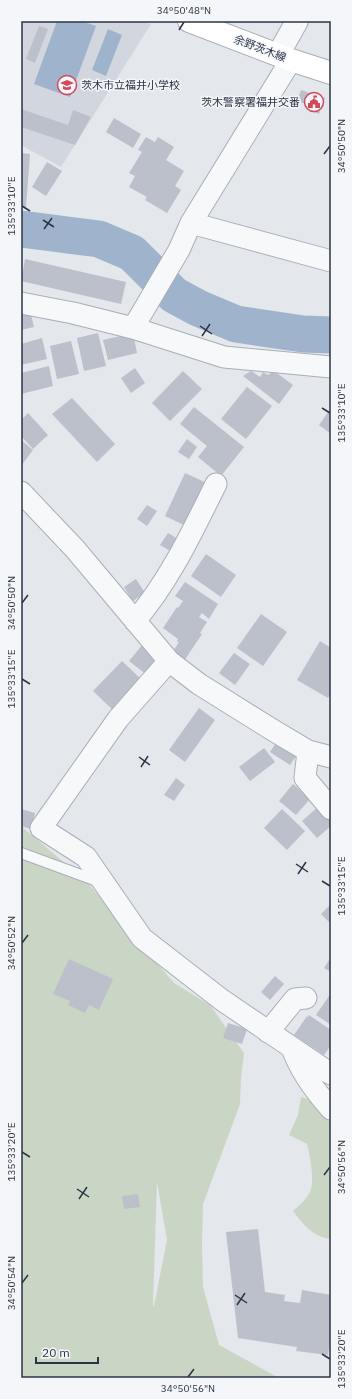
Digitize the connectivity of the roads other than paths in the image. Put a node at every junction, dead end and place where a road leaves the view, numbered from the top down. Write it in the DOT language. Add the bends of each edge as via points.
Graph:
graph roads {
  1 [pos="189,21"];
  2 [pos="297,21"];
  3 [pos="285,57"];
  4 [pos="331,73"];
  5 [pos="191,223"];
  6 [pos="331,261"];
  7 [pos="21,303"];
  8 [pos="134,328"];
  9 [pos="331,366"];
  10 [pos="216,484"];
  11 [pos="21,492"];
  12 [pos="135,621"];
  13 [pos="169,661"];
  14 [pos="308,751"];
  15 [pos="331,757"];
  16 [pos="331,809"];
  17 [pos="21,853"];
  18 [pos="105,884"];
  19 [pos="306,998"];
  20 [pos="268,1032"];
  21 [pos="292,1047"];
  22 [pos="331,1074"];
  23 [pos="331,1110"];
  1 -- 3 [label="main road, 余野茨木線"];
  2 -- 3 [label="street"];
  3 -- 4 [label="main road, 余野茨木線"];
  3 -- 5 [label="street"];
  5 -- 6 [label="street"];
  5 -- 8 [label="street" via="179,250"];
  7 -- 8 [label="street"];
  8 -- 9 [label="street" via="224,357"];
  10 -- 12 [label="street" via="163,585"];
  11 -- 12 [label="street" via="75,549"];
  12 -- 13 [label="street"];
  13 -- 14 [label="street" via="199,684"];
  13 -- 18 [label="street" via="118,719 41,828 86,857"];
  14 -- 15 [label="street"];
  14 -- 16 [label="street" via="305,778"];
  17 -- 18 [label="lane"];
  18 -- 20 [label="street" via="142,938"];
  19 -- 20 [label="street" via="295,999"];
  20 -- 21 [label="street"];
  21 -- 22 [label="street"];
  21 -- 23 [label="street" via="304,1074"];
}
